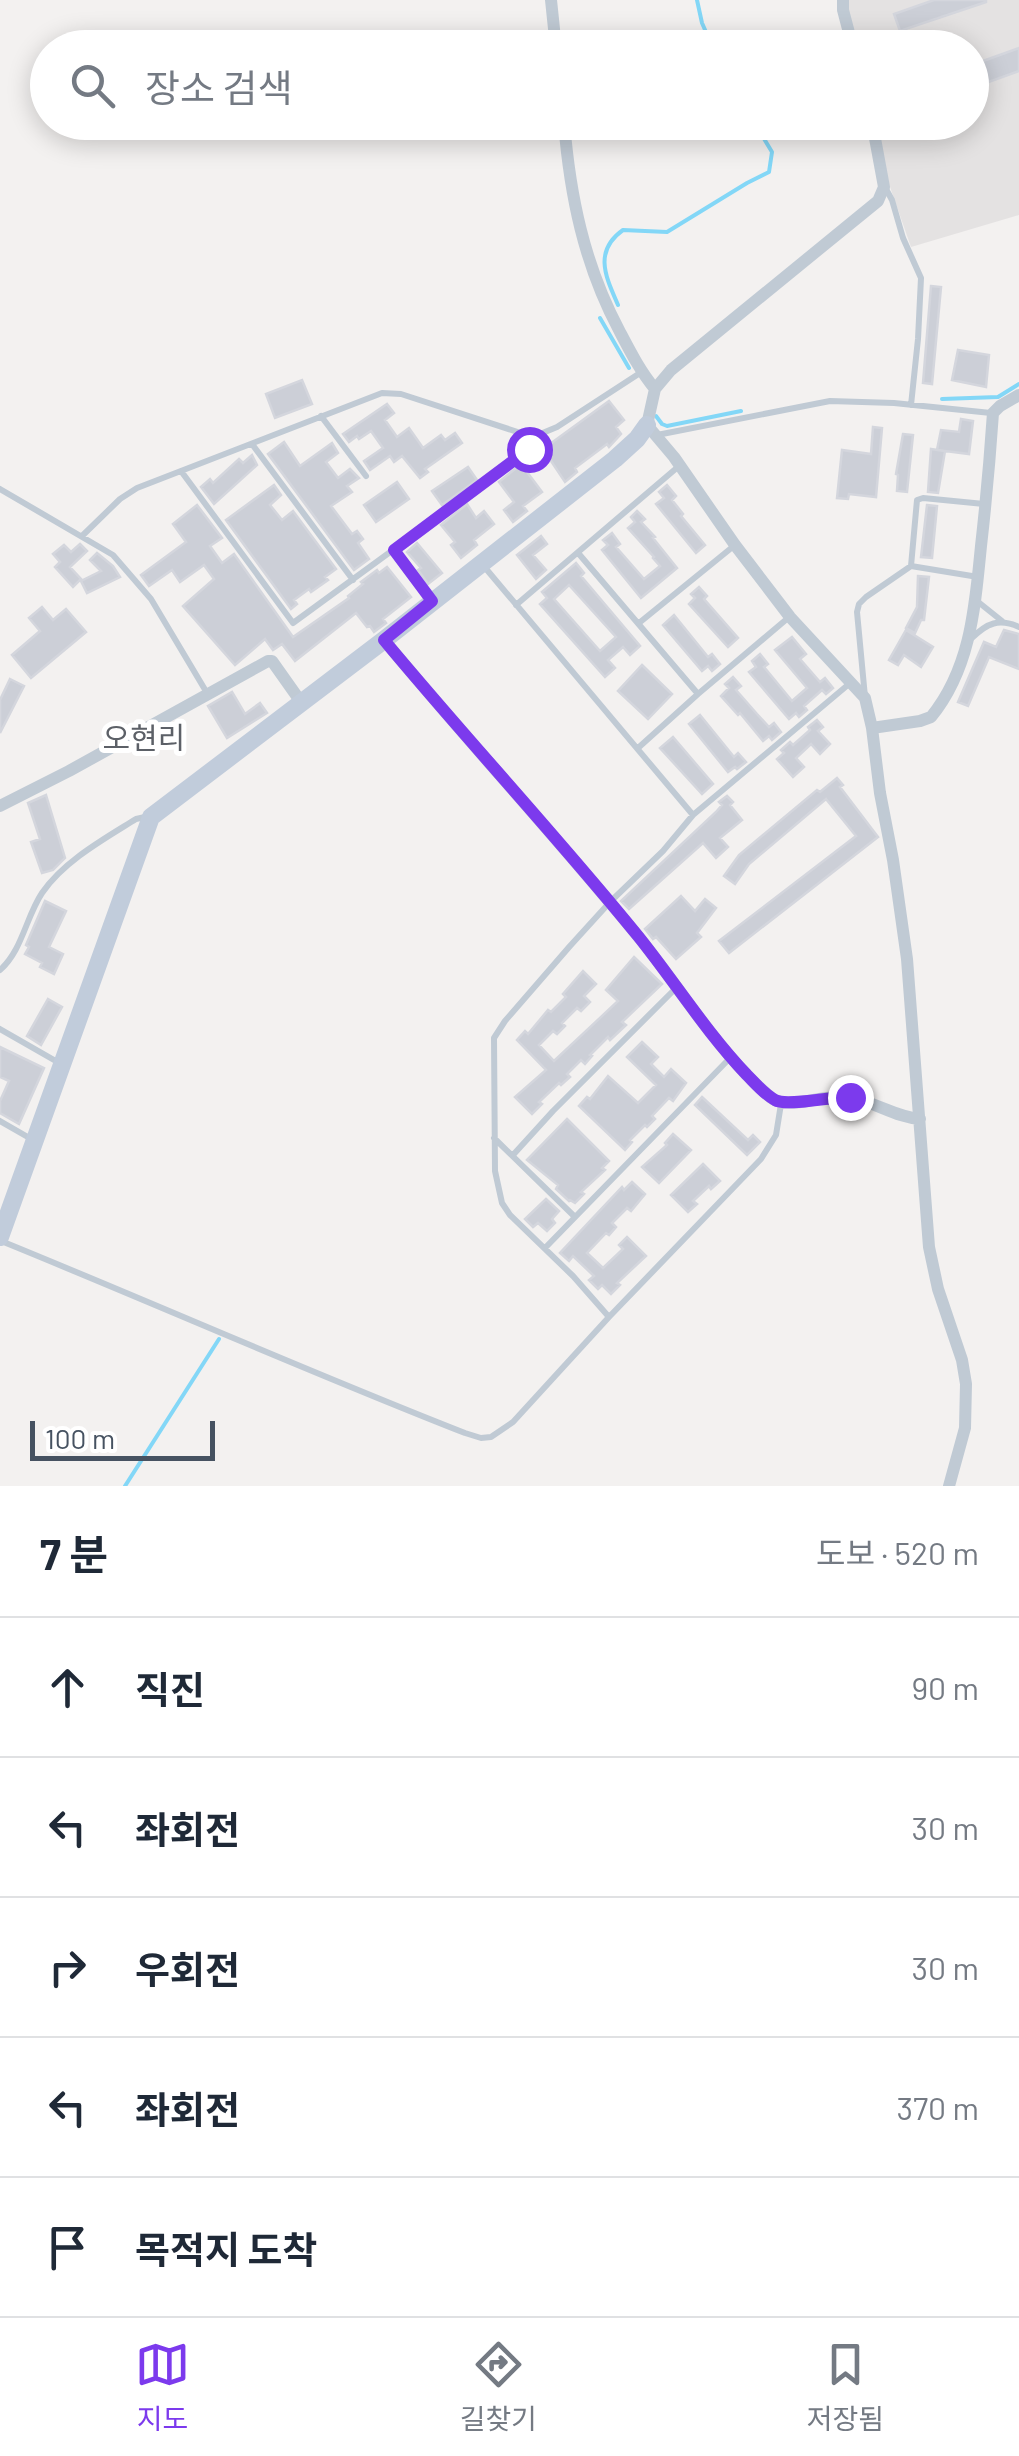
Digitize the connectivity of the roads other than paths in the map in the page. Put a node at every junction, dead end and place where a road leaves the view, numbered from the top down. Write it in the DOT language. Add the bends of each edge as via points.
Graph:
graph roads {
  1 [pos="551,0"];
  2 [pos="843,0"];
  3 [pos="554,30"];
  4 [pos="848,30"];
  5 [pos="566,140"];
  6 [pos="875,140"];
  7 [pos="884,187"];
  8 [pos="642,372"];
  9 [pos="655,389"];
  10 [pos="1019,395"];
  11 [pos="911,405"];
  12 [pos="993,413"];
  13 [pos="321,416"];
  14 [pos="651,430"];
  15 [pos="538,436"];
  16 [pos="252,444"];
  17 [pos="680,466"];
  18 [pos="181,471"];
  19 [pos="366,476"];
  20 [pos="0,490"];
  21 [pos="986,504"];
  22 [pos="82,536"];
  23 [pos="735,545"];
  24 [pos="394,550"];
  25 [pos="579,554"];
  26 [pos="482,563"];
  27 [pos="911,566"];
  28 [pos="978,577"];
  29 [pos="353,580"];
  30 [pos="976,600"];
  31 [pos="432,601"];
  32 [pos="516,605"];
  33 [pos="790,617"];
  34 [pos="1003,621"];
  35 [pos="639,623"];
  36 [pos="1019,627"];
  37 [pos="384,640"];
  38 [pos="968,643"];
  39 [pos="856,682"];
  40 [pos="208,694"];
  41 [pos="698,694"];
  42 [pos="301,702"];
  43 [pos="872,728"];
  44 [pos="638,748"];
  45 [pos="0,806"];
  46 [pos="693,816"];
  47 [pos="151,817"];
  48 [pos="610,902"];
  49 [pos="0,970"];
  50 [pos="676,988"];
  51 [pos="0,1029"];
  52 [pos="730,1057"];
  53 [pos="62,1064"];
  54 [pos="781,1103"];
  55 [pos="920,1120"];
  56 [pos="0,1121"];
  57 [pos="494,1138"];
  58 [pos="34,1140"];
  59 [pos="512,1154"];
  60 [pos="575,1217"];
  61 [pos="0,1238"];
  62 [pos="545,1248"];
  63 [pos="608,1317"];
  64 [pos="949,1486"];
  1 -- 3 [label="street"];
  2 -- 4 [label="street"];
  5 -- 8 [label="street" via="587,256"];
  6 -- 7 [label="street"];
  7 -- 9 [label="street" via="878,201"];
  7 -- 11 [label="lane" via="921,278"];
  8 -- 9 [label="street"];
  8 -- 15 [label="lane"];
  9 -- 14 [label="street"];
  10 -- 12 [label="street"];
  11 -- 12 [label="lane"];
  11 -- 14 [label="lane" via="820,402"];
  12 -- 21 [label="street"];
  13 -- 15 [label="lane" via="394,393"];
  13 -- 16 [label="lane"];
  13 -- 19 [label="lane"];
  14 -- 17 [label="street"];
  14 -- 26 [label="street"];
  15 -- 24 [label="lane" via="502,471"];
  16 -- 18 [label="lane"];
  16 -- 29 [label="lane"];
  17 -- 23 [label="street"];
  17 -- 25 [label="lane"];
  18 -- 22 [label="lane" via="130,491"];
  18 -- 29 [label="lane" via="293,623"];
  20 -- 22 [label="lane"];
  21 -- 27 [label="lane" via="919,498"];
  21 -- 28 [label="street"];
  22 -- 40 [label="lane" via="107,550 139,584"];
  23 -- 33 [label="street"];
  23 -- 35 [label="lane"];
  24 -- 29 [label="lane"];
  24 -- 31 [label="lane"];
  25 -- 32 [label="lane"];
  25 -- 35 [label="lane"];
  26 -- 31 [label="street"];
  26 -- 32 [label="lane"];
  27 -- 28 [label="lane"];
  27 -- 39 [label="lane" via="859,604"];
  28 -- 30 [label="street"];
  30 -- 34 [label="lane"];
  30 -- 38 [label="street"];
  31 -- 37 [label="street"];
  32 -- 44 [label="lane"];
  33 -- 39 [label="street"];
  33 -- 41 [label="lane"];
  34 -- 36 [label="lane"];
  34 -- 38 [label="lane"];
  35 -- 41 [label="lane"];
  37 -- 42 [label="street"];
  37 -- 48 [label="street"];
  38 -- 43 [label="street" via="931,717"];
  39 -- 43 [label="street"];
  39 -- 46 [label="lane"];
  40 -- 42 [label="street" via="270,661"];
  40 -- 45 [label="street"];
  41 -- 44 [label="lane"];
  42 -- 47 [label="street"];
  43 -- 55 [label="street" via="907,959"];
  44 -- 46 [label="lane"];
  46 -- 48 [label="lane"];
  47 -- 49 [label="lane" via="136,819 57,875"];
  47 -- 53 [label="street"];
  48 -- 50 [label="street"];
  48 -- 57 [label="lane" via="496,1034"];
  50 -- 52 [label="street"];
  50 -- 59 [label="lane"];
  51 -- 53 [label="lane"];
  52 -- 54 [label="street"];
  52 -- 60 [label="lane"];
  53 -- 58 [label="street"];
  54 -- 55 [label="street" via="850,1097"];
  54 -- 63 [label="lane" via="776,1135 761,1160"];
  55 -- 64 [label="street" via="932,1264 966,1384 965,1428"];
  56 -- 58 [label="lane"];
  57 -- 59 [label="lane"];
  57 -- 62 [label="lane" via="502,1202"];
  58 -- 61 [label="street"];
  59 -- 60 [label="lane"];
  60 -- 62 [label="lane"];
  61 -- 63 [label="lane" via="481,1438 513,1422"];
  62 -- 63 [label="lane"];
}
